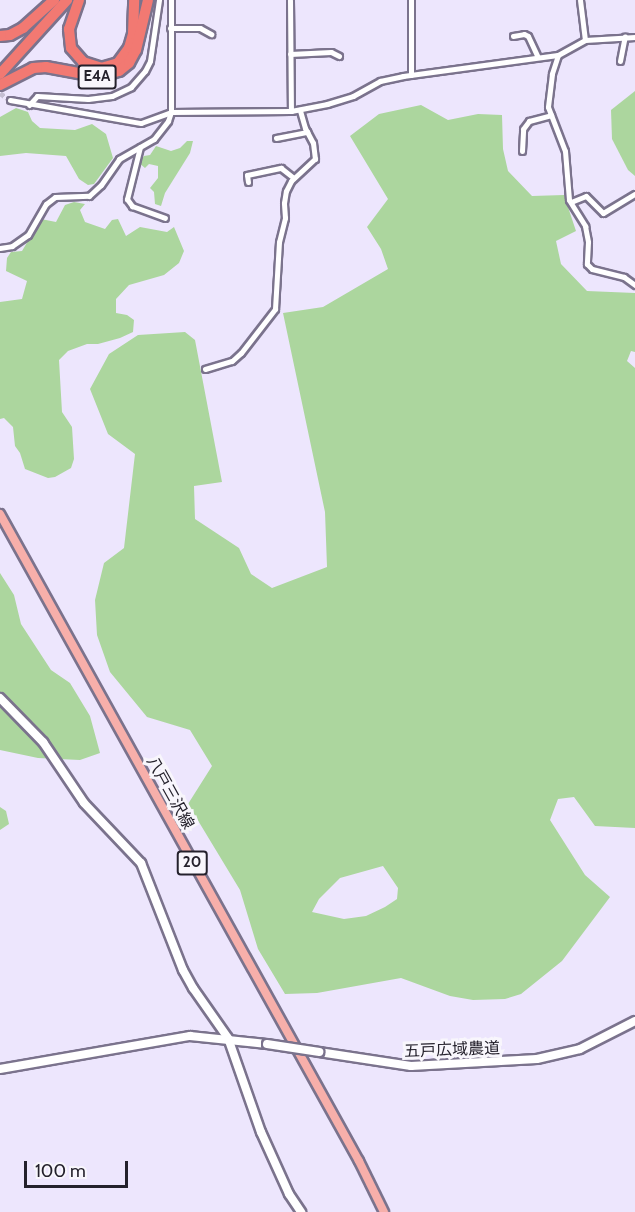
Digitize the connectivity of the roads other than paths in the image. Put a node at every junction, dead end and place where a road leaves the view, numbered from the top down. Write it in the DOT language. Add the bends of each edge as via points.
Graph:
graph roads {
  1 [pos="54,0"];
  2 [pos="60,0"];
  3 [pos="67,0"];
  4 [pos="79,0"];
  5 [pos="134,0"];
  6 [pos="148,0"];
  7 [pos="159,0"];
  8 [pos="171,0"];
  9 [pos="290,0"];
  10 [pos="411,0"];
  11 [pos="580,0"];
  12 [pos="170,28"];
  13 [pos="211,34"];
  14 [pos="0,36"];
  15 [pos="513,36"];
  16 [pos="625,36"];
  17 [pos="635,37"];
  18 [pos="585,40"];
  19 [pos="290,54"];
  20 [pos="558,55"];
  21 [pos="339,56"];
  22 [pos="538,57"];
  23 [pos="620,61"];
  24 [pos="0,66"];
  25 [pos="0,74"];
  26 [pos="411,75"];
  27 [pos="0,85"];
  28 [pos="10,100"];
  29 [pos="29,105"];
  30 [pos="300,110"];
  31 [pos="291,111"];
  32 [pos="171,112"];
  33 [pos="551,115"];
  34 [pos="307,132"];
  35 [pos="276,138"];
  36 [pos="140,147"];
  37 [pos="522,151"];
  38 [pos="294,178"];
  39 [pos="248,182"];
  40 [pos="635,194"];
  41 [pos="571,202"];
  42 [pos="165,218"];
  43 [pos="0,248"];
  44 [pos="635,285"];
  45 [pos="205,369"];
  46 [pos="0,514"];
  47 [pos="0,698"];
  48 [pos="635,1022"];
  49 [pos="228,1038"];
  50 [pos="0,1069"];
  51 [pos="301,1212"];
  52 [pos="384,1212"];
  1 -- 14 [label="highway" via="23,28"];
  2 -- 24 [label="highway"];
  3 -- 25 [label="highway"];
  4 -- 5 [label="highway, E4A" via="69,29 71,48 83,62 101,68 118,63 129,48"];
  6 -- 27 [label="highway, E4A" via="136,50 119,72 100,77 33,68"];
  7 -- 29 [label="street" via="150,62 131,87 112,96 88,99 37,96"];
  8 -- 12 [label="street"];
  9 -- 19 [label="street"];
  10 -- 26 [label="street"];
  11 -- 18 [label="street"];
  12 -- 13 [label="street" via="200,28"];
  12 -- 32 [label="street"];
  15 -- 22 [label="street" via="528,36"];
  16 -- 17 [label="street"];
  16 -- 18 [label="street"];
  16 -- 23 [label="street"];
  18 -- 20 [label="street"];
  19 -- 21 [label="street" via="331,52"];
  19 -- 31 [label="street"];
  20 -- 22 [label="street"];
  20 -- 33 [label="street" via="548,94"];
  22 -- 26 [label="street"];
  26 -- 30 [label="street" via="380,81 353,96"];
  28 -- 29 [label="street"];
  29 -- 32 [label="street" via="141,123"];
  30 -- 31 [label="street"];
  30 -- 34 [label="street"];
  31 -- 32 [label="street"];
  32 -- 36 [label="street" via="160,132"];
  33 -- 37 [label="street" via="529,121 523,129"];
  33 -- 41 [label="street" via="565,151"];
  34 -- 35 [label="street"];
  34 -- 38 [label="street" via="315,159"];
  36 -- 42 [label="street" via="127,199 132,206"];
  36 -- 43 [label="street" via="119,159 89,196 55,197 46,204 28,235 12,246"];
  38 -- 39 [label="street" via="281,168 247,175"];
  38 -- 45 [label="street" via="284,203 275,309 232,361"];
  40 -- 41 [label="street" via="603,213 586,196"];
  41 -- 44 [label="street" via="585,226 587,264"];
  46 -- 52 [label="main road, 八戸三沢線 / 20"];
  47 -- 49 [label="street" via="43,742 84,803 141,863 183,970"];
  48 -- 49 [label="street, 五戸広域農道, bridge" via="580,1049 537,1059 411,1066"];
  49 -- 50 [label="street, 五戸広域農道" via="167,1038"];
  49 -- 51 [label="street" via="261,1132"];
}
